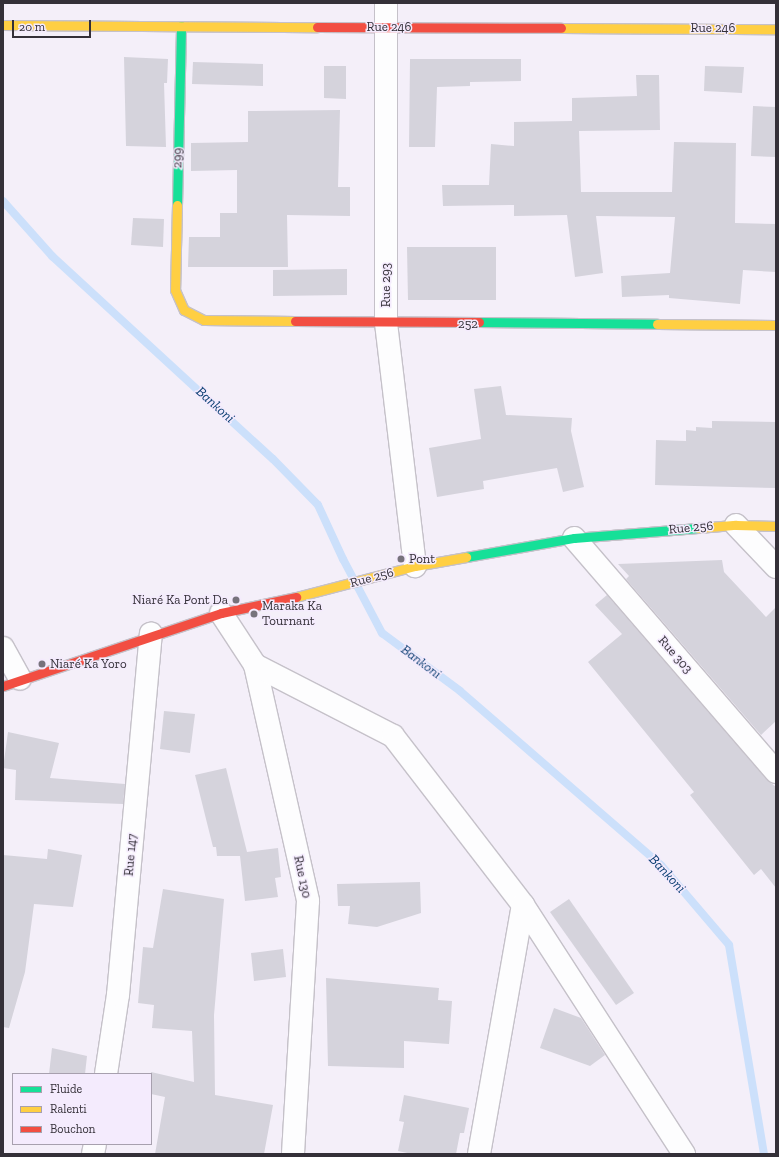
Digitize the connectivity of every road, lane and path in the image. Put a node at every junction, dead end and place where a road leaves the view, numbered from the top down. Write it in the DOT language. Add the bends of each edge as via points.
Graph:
graph roads {
  1 [pos="386,3"];
  2 [pos="3,25"];
  3 [pos="181,26"];
  4 [pos="386,27"];
  5 [pos="776,29"];
  6 [pos="175,290"];
  7 [pos="386,323"];
  8 [pos="776,325"];
  9 [pos="736,525"];
  10 [pos="776,526"];
  11 [pos="574,538"];
  12 [pos="415,566"];
  13 [pos="776,567"];
  14 [pos="221,613"];
  15 [pos="151,634"];
  16 [pos="3,648"];
  17 [pos="255,665"];
  18 [pos="12,682"];
  19 [pos="776,772"];
  20 [pos="523,905"];
  21 [pos="106,1073"];
  22 [pos="681,1151"];
  23 [pos="293,1154"];
  24 [pos="479,1154"];
  1 -- 4 [label="street, Rue 293"];
  2 -- 3 [label="street, Rue 246"];
  3 -- 4 [label="street, Rue 246"];
  3 -- 6 [label="street, 299"];
  4 -- 5 [label="street, Rue 246"];
  4 -- 7 [label="street, Rue 293"];
  6 -- 7 [label="street, 252" via="184,310 204,320"];
  7 -- 8 [label="street, 252"];
  7 -- 12 [label="street, Rue 293"];
  9 -- 10 [label="street, Rue 256"];
  9 -- 11 [label="street, Rue 256"];
  9 -- 13 [label="street"];
  11 -- 12 [label="street, Rue 256"];
  11 -- 19 [label="street, Rue 303"];
  12 -- 14 [label="street, Rue 256" via="317,592"];
  14 -- 15 [label="street, Rue 256"];
  14 -- 17 [label="street, Rue 130"];
  15 -- 18 [label="street, Rue 256"];
  15 -- 21 [label="street, Rue 147" via="118,995"];
  16 -- 18 [label="street"];
  17 -- 20 [label="street" via="393,736"];
  17 -- 23 [label="street, Rue 130" via="308,901"];
  20 -- 22 [label="street"];
  20 -- 24 [label="street"];
}
